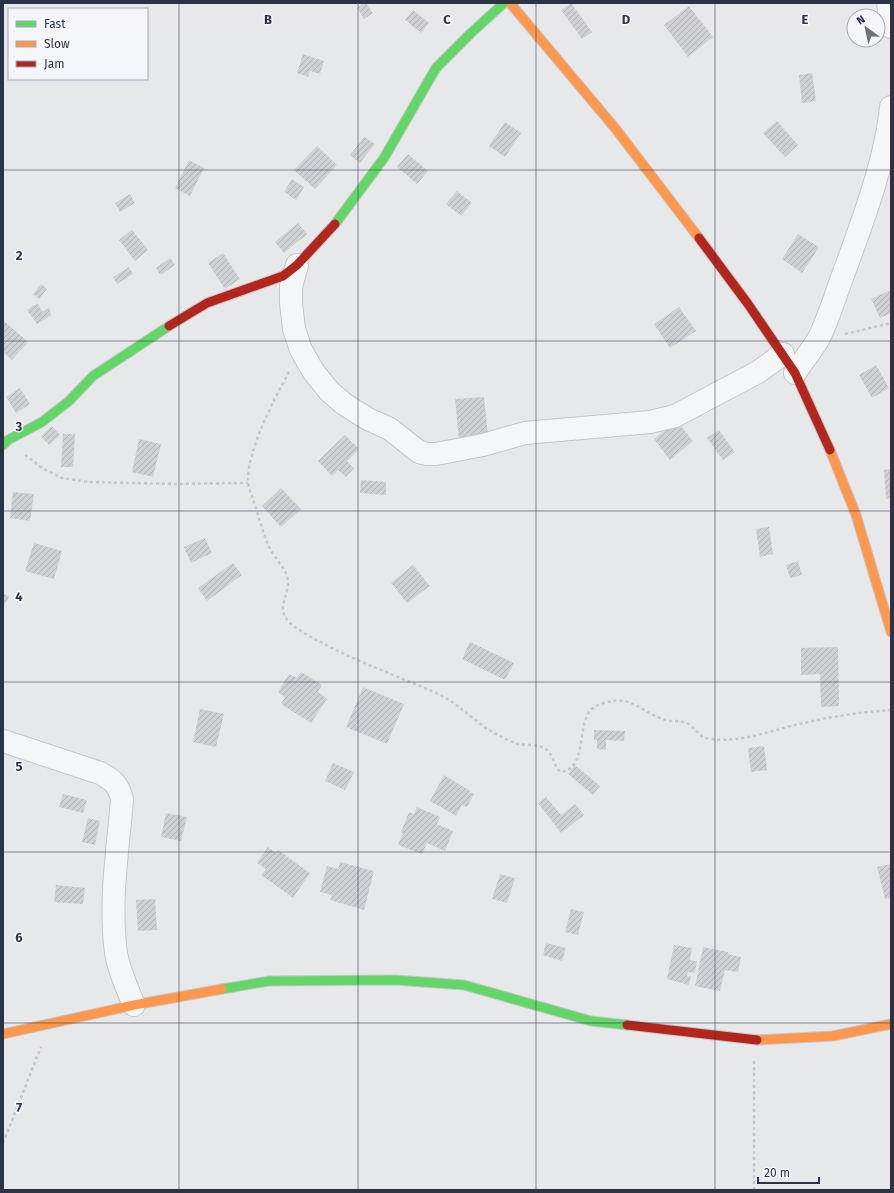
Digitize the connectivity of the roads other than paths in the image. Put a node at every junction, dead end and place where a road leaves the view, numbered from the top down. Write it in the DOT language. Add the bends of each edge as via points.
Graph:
graph roads {
  1 [pos="504,3"];
  2 [pos="510,3"];
  3 [pos="888,3"];
  4 [pos="891,27"];
  5 [pos="891,107"];
  6 [pos="297,265"];
  7 [pos="783,354"];
  8 [pos="795,373"];
  9 [pos="6,443"];
  10 [pos="891,632"];
  11 [pos="3,741"];
  12 [pos="134,1005"];
  13 [pos="891,1024"];
  14 [pos="3,1034"];
  1 -- 6 [label="street" via="436,68 384,158 358,196 328,233"];
  2 -- 7 [label="street" via="619,135 705,246"];
  3 -- 4 [label="street"];
  5 -- 8 [label="street" via="890,122 856,240 818,338"];
  6 -- 7 [label="street" via="291,287 294,329 301,350 317,376 344,404 390,429 419,452 427,454 484,445 525,433 650,422 675,416 758,372"];
  6 -- 9 [label="street" via="283,276 207,303 153,336 93,376 42,422"];
  7 -- 8 [label="street"];
  8 -- 10 [label="street" via="838,468"];
  11 -- 12 [label="street" via="100,773 119,788 122,799 113,911 116,954"];
  12 -- 13 [label="street" via="269,981 395,980 464,986 591,1021 754,1040 833,1036"];
  12 -- 14 [label="street"];
}
